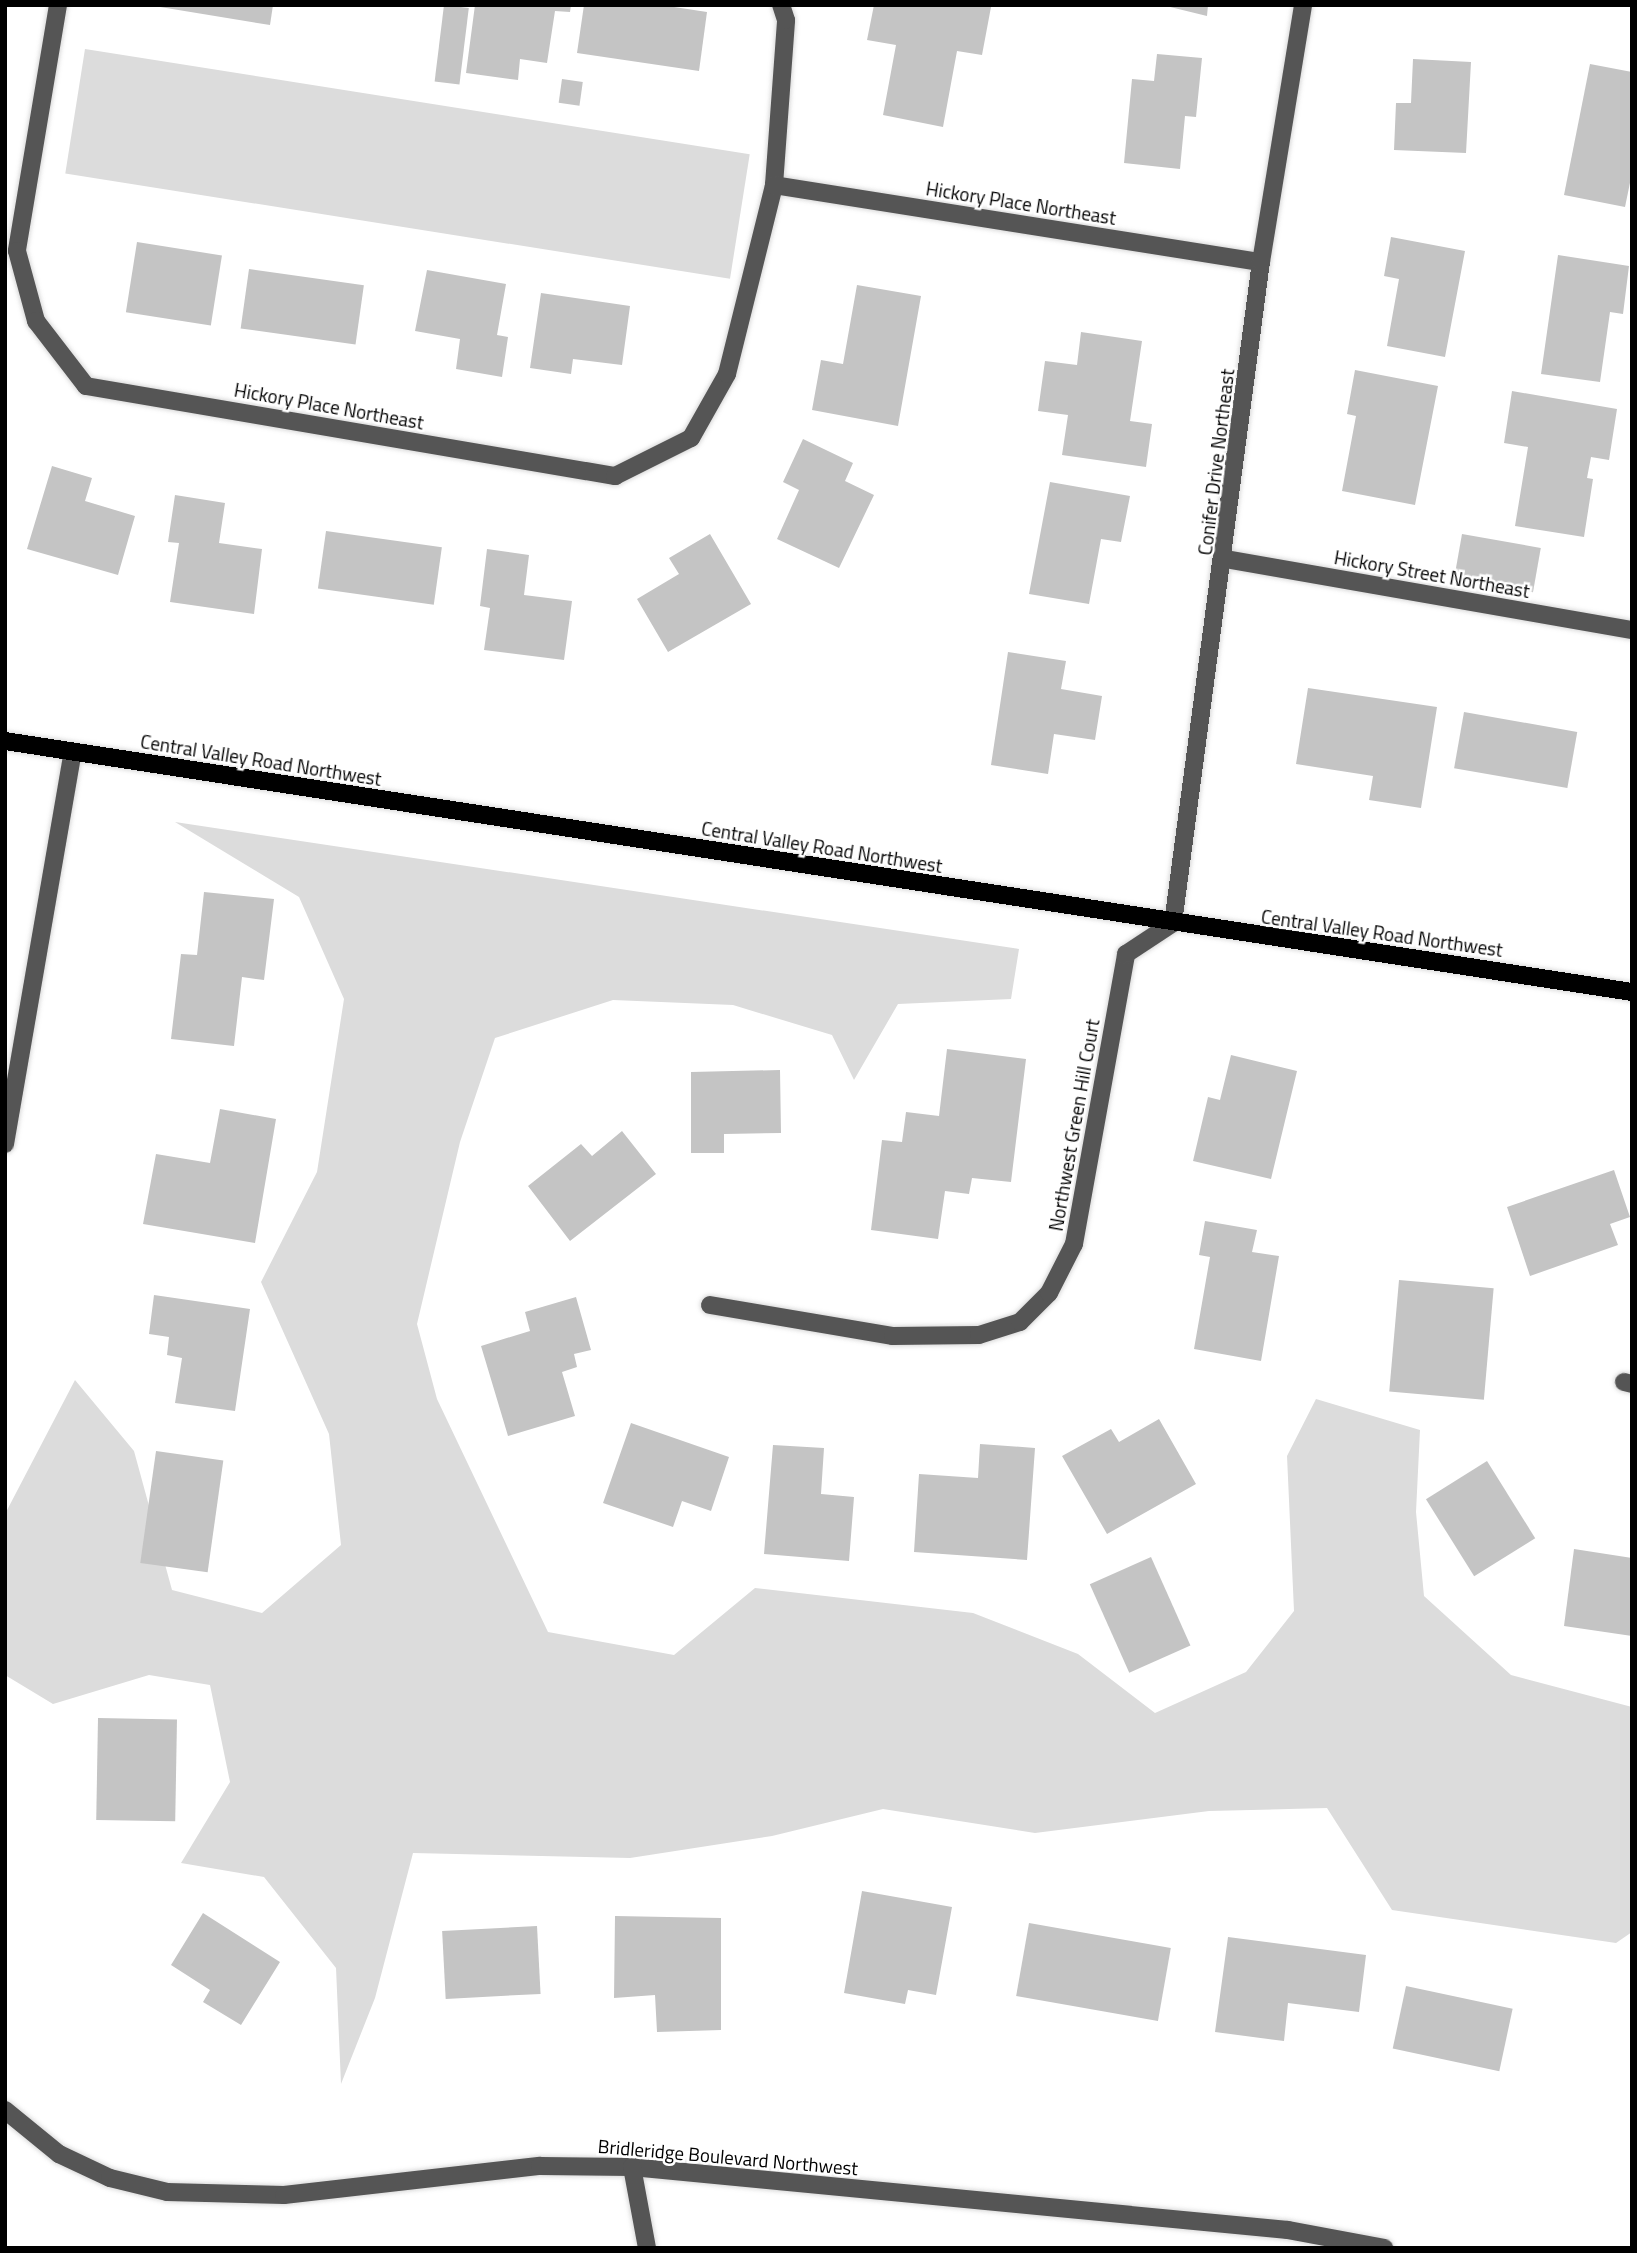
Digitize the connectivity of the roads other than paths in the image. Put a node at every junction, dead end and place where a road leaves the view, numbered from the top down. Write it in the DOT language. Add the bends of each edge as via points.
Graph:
graph roads {
  1 [pos="58,5"];
  2 [pos="781,5"];
  3 [pos="1303,5"];
  4 [pos="774,186"];
  5 [pos="1262,262"];
  6 [pos="1225,559"];
  7 [pos="1632,630"];
  8 [pos="5,741"];
  9 [pos="73,751"];
  10 [pos="1173,923"];
  11 [pos="1632,992"];
  12 [pos="5,1144"];
  13 [pos="710,1305"];
  14 [pos="5,2110"];
  15 [pos="632,2167"];
  16 [pos="647,2248"];
  17 [pos="1384,2248"];
  1 -- 4 [label="street, Hickory Place Northeast" via="17,251 36,321 86,386 615,477 691,438 727,374"];
  2 -- 4 [label="street, Hickory Place Northeast" via="786,20"];
  3 -- 5 [label="street, Conifer Drive Northeast"];
  4 -- 5 [label="street, Hickory Place Northeast"];
  5 -- 6 [label="street, Conifer Drive Northeast"];
  6 -- 7 [label="street, Hickory Street Northeast"];
  6 -- 10 [label="street, Conifer Drive Northeast"];
  8 -- 9 [label="main road, Central Valley Road Northwest"];
  9 -- 10 [label="main road, Central Valley Road Northwest"];
  9 -- 12 [label="street"];
  10 -- 11 [label="main road, Central Valley Road Northwest"];
  10 -- 13 [label="street, Northwest Green Hill Court" via="1126,954 1074,1244 1049,1293 1020,1322 979,1335 893,1336"];
  14 -- 15 [label="street, Bridleridge Boulevard Northwest" via="59,2154 110,2178 167,2192 284,2195 540,2166"];
  15 -- 16 [label="street"];
  15 -- 17 [label="street, Bridleridge Boulevard Northwest" via="1288,2230"];
}
